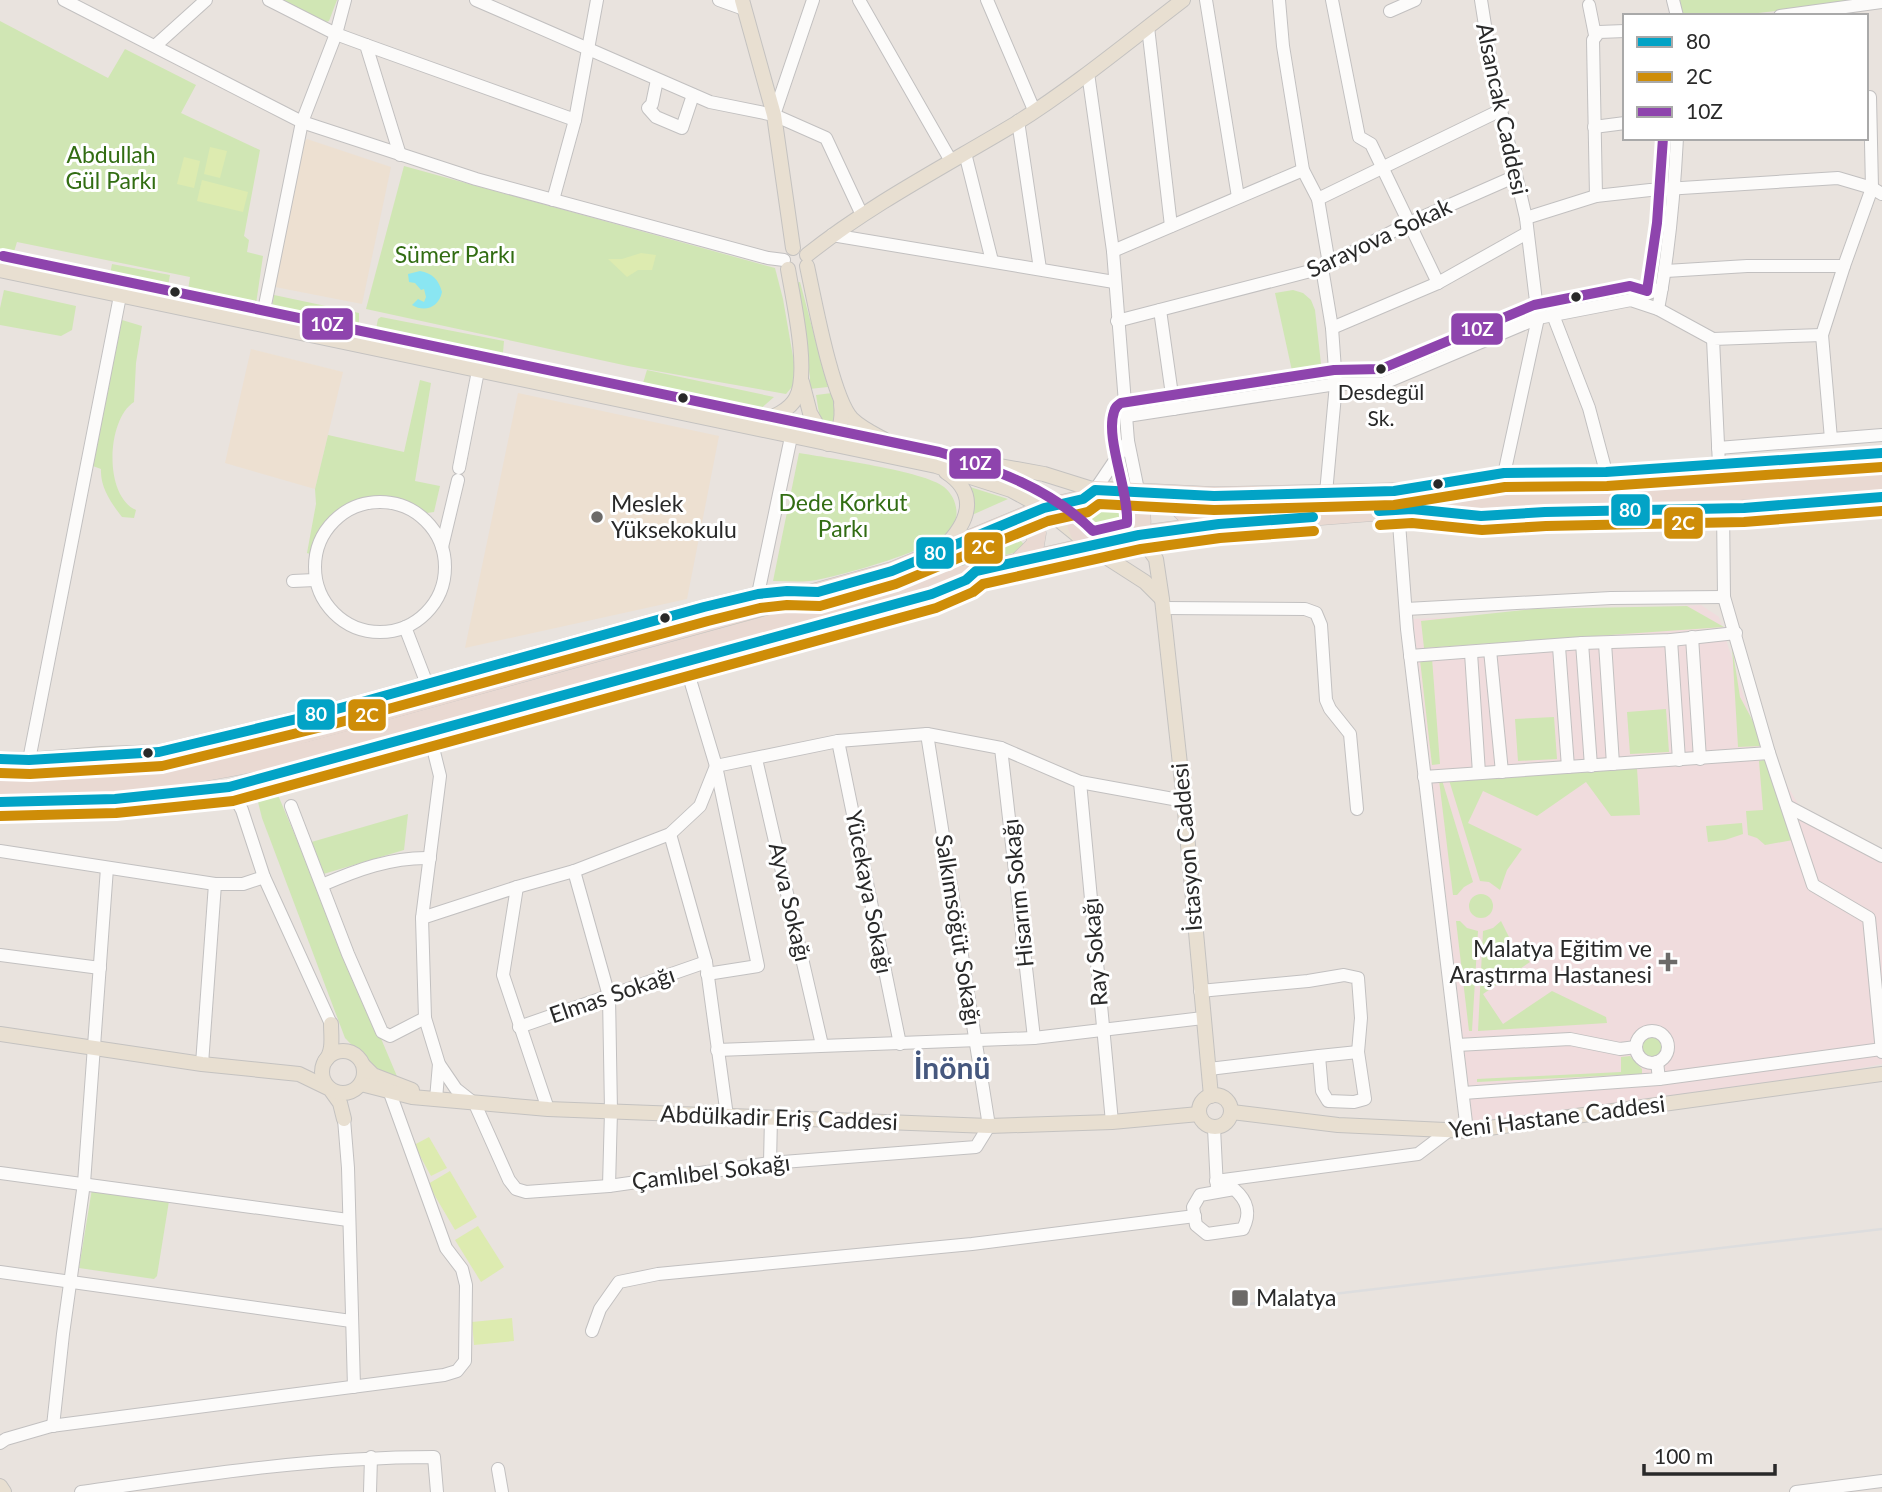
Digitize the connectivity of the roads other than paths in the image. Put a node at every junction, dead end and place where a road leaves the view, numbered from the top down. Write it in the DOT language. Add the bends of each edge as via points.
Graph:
graph roads {
  1 [pos="65,0"];
  2 [pos="206,0"];
  3 [pos="269,0"];
  4 [pos="345,0"];
  5 [pos="476,0"];
  6 [pos="597,0"];
  7 [pos="719,0"];
  8 [pos="814,0"];
  9 [pos="859,0"];
  10 [pos="987,0"];
  11 [pos="1183,0"];
  12 [pos="1206,0"];
  13 [pos="1279,0"];
  14 [pos="1332,0"];
  15 [pos="1415,0"];
  16 [pos="1480,0"];
  17 [pos="1882,2"];
  18 [pos="743,5"];
  19 [pos="1589,5"];
  20 [pos="1391,11"];
  21 [pos="1795,14"];
  22 [pos="1148,27"];
  23 [pos="1623,30"];
  24 [pos="336,34"];
  25 [pos="1595,35"];
  26 [pos="366,45"];
  27 [pos="155,46"];
  28 [pos="588,50"];
  29 [pos="1088,72"];
  30 [pos="657,80"];
  31 [pos="693,95"];
  32 [pos="1873,96"];
  33 [pos="1034,110"];
  34 [pos="1501,110"];
  35 [pos="774,116"];
  36 [pos="575,120"];
  37 [pos="1018,121"];
  38 [pos="302,122"];
  39 [pos="1623,123"];
  40 [pos="1594,127"];
  41 [pos="1676,140"];
  42 [pos="965,153"];
  43 [pos="400,155"];
  44 [pos="951,161"];
  45 [pos="1381,168"];
  46 [pos="1303,170"];
  47 [pos="1516,176"];
  48 [pos="1674,190"];
  49 [pos="1877,191"];
  50 [pos="1596,196"];
  51 [pos="1238,197"];
  52 [pos="1318,199"];
  53 [pos="552,200"];
  54 [pos="862,215"];
  55 [pos="1526,218"];
  56 [pos="1409,223"];
  57 [pos="1171,226"];
  58 [pos="1527,233"];
  59 [pos="832,235"];
  60 [pos="1113,251"];
  61 [pos="788,259"];
  62 [pos="807,261"];
  63 [pos="992,261"];
  64 [pos="0,265"];
  65 [pos="1844,265"];
  66 [pos="1322,268"];
  67 [pos="1040,269"];
  68 [pos="0,270"];
  69 [pos="1666,271"];
  70 [pos="1114,282"];
  71 [pos="1438,283"];
  72 [pos="1662,288"];
  73 [pos="120,296"];
  74 [pos="1631,300"];
  75 [pos="1658,309"];
  76 [pos="1160,310"];
  77 [pos="1553,315"];
  78 [pos="1538,318"];
  79 [pos="1117,321"];
  80 [pos="262,322"];
  81 [pos="1332,328"];
  82 [pos="1822,335"];
  83 [pos="1713,339"];
  84 [pos="478,371"];
  85 [pos="802,380"];
  86 [pos="1336,384"];
  87 [pos="839,395"];
  88 [pos="1174,409"];
  89 [pos="1127,416"];
  90 [pos="760,422"];
  91 [pos="1882,435"];
  92 [pos="791,437"];
  93 [pos="828,438"];
  94 [pos="1831,439"];
  95 [pos="1128,441"];
  96 [pos="902,448"];
  97 [pos="1718,448"];
  98 [pos="1882,453"];
  99 [pos="936,466"];
  100 [pos="1720,466"];
  101 [pos="1882,469"];
  102 [pos="1606,472"];
  103 [pos="1502,480"];
  104 [pos="1882,482"];
  105 [pos="1326,493"];
  106 [pos="1089,494"];
  107 [pos="1214,496"];
  108 [pos="1135,497"];
  109 [pos="1882,497"];
  110 [pos="1044,508"];
  111 [pos="1723,509"];
  112 [pos="1405,510"];
  113 [pos="1219,524"];
  114 [pos="993,529"];
  115 [pos="1139,535"];
  116 [pos="1085,542"];
  117 [pos="442,547"];
  118 [pos="937,554"];
  119 [pos="1018,562"];
  120 [pos="976,571"];
  121 [pos="315,580"];
  122 [pos="293,581"];
  123 [pos="818,592"];
  124 [pos="758,594"];
  125 [pos="1724,597"];
  126 [pos="1162,604"];
  127 [pos="1406,609"];
  128 [pos="405,627"];
  129 [pos="1736,633"];
  130 [pos="1692,637"];
  131 [pos="1671,640"];
  132 [pos="1582,643"];
  133 [pos="1605,643"];
  134 [pos="1559,647"];
  135 [pos="1490,650"];
  136 [pos="1471,653"];
  137 [pos="1410,656"];
  138 [pos="685,663"];
  139 [pos="427,684"];
  140 [pos="427,734"];
  141 [pos="928,734"];
  142 [pos="838,741"];
  143 [pos="256,747"];
  144 [pos="1002,748"];
  145 [pos="159,752"];
  146 [pos="1769,753"];
  147 [pos="0,759"];
  148 [pos="756,759"];
  149 [pos="1700,759"];
  150 [pos="29,760"];
  151 [pos="1679,760"];
  152 [pos="1612,764"];
  153 [pos="716,766"];
  154 [pos="1591,766"];
  155 [pos="1568,767"];
  156 [pos="0,771"];
  157 [pos="1502,772"];
  158 [pos="1479,773"];
  159 [pos="1424,777"];
  160 [pos="1080,782"];
  161 [pos="226,788"];
  162 [pos="0,789"];
  163 [pos="1184,801"];
  164 [pos="0,802"];
  165 [pos="292,806"];
  166 [pos="1787,806"];
  167 [pos="1357,809"];
  168 [pos="670,834"];
  169 [pos="0,851"];
  170 [pos="1882,856"];
  171 [pos="429,858"];
  172 [pos="107,868"];
  173 [pos="574,871"];
  174 [pos="264,877"];
  175 [pos="215,884"];
  176 [pos="322,885"];
  177 [pos="517,887"];
  178 [pos="422,918"];
  179 [pos="0,955"];
  180 [pos="100,968"];
  181 [pos="706,968"];
  182 [pos="1200,991"];
  183 [pos="609,996"];
  184 [pos="425,1018"];
  185 [pos="1203,1018"];
  186 [pos="331,1024"];
  187 [pos="519,1027"];
  188 [pos="1102,1030"];
  189 [pos="0,1034"];
  190 [pos="1034,1038"];
  191 [pos="975,1039"];
  192 [pos="900,1044"];
  193 [pos="822,1045"];
  194 [pos="1457,1045"];
  195 [pos="95,1047"];
  196 [pos="1636,1047"];
  197 [pos="717,1050"];
  198 [pos="1882,1051"];
  199 [pos="1359,1052"];
  200 [pos="1319,1056"];
  201 [pos="329,1057"];
  202 [pos="360,1061"];
  203 [pos="1657,1062"];
  204 [pos="439,1063"];
  205 [pos="202,1064"];
  206 [pos="1209,1069"];
  207 [pos="299,1074"];
  208 [pos="1882,1074"];
  209 [pos="1658,1079"];
  210 [pos="359,1087"];
  211 [pos="330,1089"];
  212 [pos="390,1093"];
  213 [pos="1463,1093"];
  214 [pos="1211,1096"];
  215 [pos="436,1099"];
  216 [pos="475,1104"];
  217 [pos="548,1109"];
  218 [pos="611,1111"];
  219 [pos="1232,1112"];
  220 [pos="1199,1114"];
  221 [pos="727,1116"];
  222 [pos="771,1117"];
  223 [pos="344,1119"];
  224 [pos="1112,1122"];
  225 [pos="989,1126"];
  226 [pos="1214,1128"];
  227 [pos="1467,1131"];
  228 [pos="1447,1132"];
  229 [pos="770,1163"];
  230 [pos="0,1173"];
  231 [pos="84,1183"];
  232 [pos="609,1186"];
  233 [pos="1217,1186"];
  234 [pos="1195,1216"];
  235 [pos="348,1220"];
  236 [pos="0,1272"];
  237 [pos="70,1283"];
  238 [pos="351,1321"];
  239 [pos="592,1331"];
  240 [pos="355,1387"];
  241 [pos="53,1426"];
  242 [pos="0,1443"];
  243 [pos="371,1457"];
  244 [pos="498,1469"];
  245 [pos="1882,1481"];
  246 [pos="0,1486"];
  247 [pos="4,1492"];
  248 [pos="82,1492"];
  249 [pos="370,1492"];
  250 [pos="437,1492"];
  251 [pos="502,1492"];
  252 [pos="1796,1492"];
  1 -- 27 [label="street"];
  2 -- 27 [label="street"];
  3 -- 24 [label="street"];
  4 -- 24 [label="street"];
  5 -- 28 [label="street"];
  6 -- 28 [label="street"];
  7 -- 18 [label="street"];
  8 -- 35 [label="street"];
  9 -- 44 [label="street"];
  10 -- 33 [label="street"];
  11 -- 22 [label="main road"];
  12 -- 51 [label="street"];
  13 -- 46 [label="street"];
  14 -- 45 [label="street" via="1359,137 1371,144"];
  15 -- 20 [label="street"];
  16 -- 34 [label="street, Alsancak Caddesi"];
  17 -- 21 [label="street"];
  18 -- 35 [label="main road"];
  19 -- 25 [label="street"];
  22 -- 29 [label="main road"];
  22 -- 57 [label="street"];
  23 -- 25 [label="street"];
  24 -- 26 [label="street"];
  24 -- 38 [label="street"];
  25 -- 40 [label="street"];
  26 -- 36 [label="street"];
  26 -- 43 [label="street"];
  27 -- 38 [label="street"];
  28 -- 30 [label="street"];
  28 -- 36 [label="street"];
  29 -- 33 [label="main road"];
  29 -- 60 [label="street"];
  30 -- 31 [label="street"];
  30 -- 31 [label="street" via="648,108 656,117 682,128"];
  31 -- 35 [label="street"];
  32 -- 49 [label="street"];
  33 -- 37 [label="main road"];
  34 -- 45 [label="street"];
  34 -- 47 [label="street, Alsancak Caddesi"];
  35 -- 54 [label="street" via="826,138"];
  35 -- 61 [label="main road"];
  36 -- 53 [label="street"];
  37 -- 42 [label="main road"];
  37 -- 67 [label="street"];
  38 -- 43 [label="street"];
  38 -- 80 [label="street"];
  39 -- 40 [label="street"];
  40 -- 50 [label="street"];
  41 -- 48 [label="street"];
  42 -- 44 [label="main road"];
  42 -- 63 [label="street"];
  43 -- 53 [label="street"];
  44 -- 54 [label="main road"];
  45 -- 52 [label="street"];
  45 -- 56 [label="street"];
  46 -- 51 [label="street"];
  46 -- 52 [label="street"];
  47 -- 55 [label="street, Alsancak Caddesi"];
  47 -- 56 [label="street, Sarayova Sokak"];
  48 -- 49 [label="street" via="1838,178"];
  48 -- 50 [label="street"];
  48 -- 69 [label="street"];
  49 -- 65 [label="street"];
  50 -- 55 [label="street"];
  51 -- 57 [label="street"];
  52 -- 66 [label="street" via="1328,258"];
  53 -- 61 [label="street" via="768,258"];
  54 -- 59 [label="main road"];
  55 -- 58 [label="street, Alsancak Caddesi"];
  56 -- 66 [label="street, Sarayova Sokak"];
  56 -- 71 [label="street"];
  57 -- 60 [label="street"];
  58 -- 71 [label="street"];
  58 -- 78 [label="street, Alsancak Caddesi"];
  59 -- 62 [label="main road"];
  59 -- 63 [label="street"];
  60 -- 70 [label="street"];
  61 -- 62 [label="main road" via="804,251"];
  61 -- 62 [label="main road" via="798,272"];
  61 -- 85 [label="main road"];
  62 -- 87 [label="main road"];
  63 -- 67 [label="street"];
  64 -- 80 [label="main road"];
  65 -- 69 [label="street"];
  65 -- 82 [label="street"];
  66 -- 76 [label="street, Sarayova Sokak"];
  66 -- 81 [label="street"];
  67 -- 70 [label="street"];
  68 -- 73 [label="main road"];
  69 -- 72 [label="street"];
  70 -- 79 [label="street"];
  71 -- 81 [label="street"];
  72 -- 74 [label="street"];
  72 -- 75 [label="street"];
  73 -- 80 [label="main road"];
  73 -- 150 [label="street"];
  74 -- 75 [label="street"];
  74 -- 77 [label="street"];
  75 -- 83 [label="street"];
  76 -- 79 [label="street, Sarayova Sokak"];
  76 -- 88 [label="street"];
  77 -- 78 [label="street"];
  77 -- 102 [label="street" via="1589,408"];
  78 -- 86 [label="street" via="1384,383"];
  78 -- 103 [label="street, Alsancak Caddesi"];
  79 -- 89 [label="street"];
  80 -- 84 [label="main road"];
  80 -- 90 [label="main road"];
  81 -- 86 [label="street"];
  82 -- 83 [label="street"];
  82 -- 94 [label="street"];
  83 -- 97 [label="street"];
  84 -- 92 [label="main road"];
  84 -- 117 [label="street"];
  85 -- 90 [label="main road" via="795,400"];
  85 -- 93 [label="main road" via="810,413"];
  86 -- 88 [label="street"];
  86 -- 105 [label="street"];
  87 -- 93 [label="main road" via="841,427"];
  87 -- 96 [label="main road" via="850,418"];
  88 -- 89 [label="street"];
  89 -- 95 [label="street"];
  90 -- 93 [label="main road"];
  91 -- 94 [label="street"];
  92 -- 93 [label="main road"];
  92 -- 124 [label="street"];
  93 -- 96 [label="main road"];
  93 -- 99 [label="main road"];
  94 -- 97 [label="street"];
  95 -- 106 [label="street"];
  95 -- 108 [label="street"];
  96 -- 106 [label="main road" via="1044,474"];
  97 -- 100 [label="street"];
  98 -- 100 [label="street"];
  99 -- 110 [label="main road" via="1011,490"];
  99 -- 118 [label="main road" via="956,478 967,493 967,513 958,533"];
  100 -- 102 [label="street"];
  101 -- 103 [label="highway" via="1610,488"];
  102 -- 103 [label="street"];
  103 -- 105 [label="highway"];
  104 -- 112 [label="highway"];
  105 -- 107 [label="highway"];
  106 -- 108 [label="highway"];
  106 -- 110 [label="highway"];
  106 -- 116 [label="highway" via="1076,516"];
  107 -- 108 [label="highway"];
  107 -- 113 [label="highway" via="1190,497 1178,507 1195,520"];
  108 -- 115 [label="highway" via="1142,528"];
  109 -- 111 [label="street"];
  110 -- 114 [label="highway"];
  110 -- 116 [label="main road"];
  111 -- 112 [label="street" via="1481,516"];
  111 -- 125 [label="street"];
  112 -- 113 [label="highway"];
  112 -- 127 [label="street"];
  113 -- 115 [label="highway"];
  114 -- 118 [label="highway"];
  114 -- 119 [label="highway" via="1023,525 1035,529 1035,545"];
  115 -- 116 [label="highway"];
  115 -- 126 [label="main road, İstasyon Caddesi" via="1156,559"];
  116 -- 119 [label="highway"];
  116 -- 126 [label="main road" via="1145,582"];
  117 -- 121 [label="street" via="424,519 407,507 367,503 347,510 331,523 314,560"];
  117 -- 128 [label="street" via="446,572 442,590 432,607"];
  118 -- 123 [label="highway"];
  119 -- 120 [label="highway"];
  120 -- 138 [label="main road" via="932,594"];
  120 -- 162 [label="highway" via="228,769 105,786"];
  121 -- 122 [label="street"];
  121 -- 128 [label="street" via="323,601 338,618 358,629 380,633"];
  123 -- 124 [label="main road"];
  123 -- 143 [label="highway"];
  124 -- 139 [label="main road"];
  125 -- 127 [label="street"];
  125 -- 129 [label="street"];
  126 -- 163 [label="main road, İstasyon Caddesi"];
  126 -- 167 [label="street" via="1316,613 1321,625 1326,700 1350,734"];
  127 -- 137 [label="street"];
  128 -- 139 [label="street"];
  129 -- 130 [label="street"];
  129 -- 146 [label="street"];
  130 -- 131 [label="street"];
  130 -- 149 [label="street"];
  131 -- 133 [label="street"];
  131 -- 151 [label="street"];
  132 -- 133 [label="street"];
  132 -- 134 [label="street"];
  132 -- 154 [label="street"];
  133 -- 152 [label="street"];
  134 -- 135 [label="street"];
  134 -- 155 [label="street"];
  135 -- 136 [label="street"];
  135 -- 157 [label="street"];
  136 -- 137 [label="street"];
  136 -- 158 [label="street"];
  137 -- 159 [label="street"];
  138 -- 140 [label="main road"];
  138 -- 153 [label="street"];
  139 -- 145 [label="main road"];
  140 -- 161 [label="main road"];
  140 -- 171 [label="street" via="440,776"];
  141 -- 142 [label="street"];
  141 -- 144 [label="street"];
  141 -- 191 [label="street, Salkımsöğüt Sokağı"];
  142 -- 148 [label="street"];
  142 -- 192 [label="street, Yücekaya Sokağı"];
  143 -- 145 [label="main road"];
  143 -- 156 [label="highway" via="100,770"];
  144 -- 160 [label="street"];
  144 -- 190 [label="street, Hisarım Sokağı"];
  145 -- 150 [label="main road"];
  146 -- 149 [label="street"];
  146 -- 166 [label="street"];
  147 -- 150 [label="main road"];
  148 -- 153 [label="street"];
  148 -- 193 [label="street, Ayva Sokağı"];
  149 -- 151 [label="street"];
  151 -- 152 [label="street"];
  152 -- 154 [label="street"];
  153 -- 168 [label="street" via="700,806"];
  153 -- 181 [label="street, Elmas Sokağı" via="758,966"];
  154 -- 155 [label="street"];
  155 -- 157 [label="street"];
  157 -- 158 [label="street"];
  158 -- 159 [label="street"];
  159 -- 194 [label="street"];
  160 -- 163 [label="street"];
  160 -- 188 [label="street, Ray Sokağı"];
  161 -- 164 [label="main road" via="133,799"];
  161 -- 174 [label="street" via="242,810"];
  163 -- 182 [label="main road, İstasyon Caddesi"];
  165 -- 176 [label="street"];
  166 -- 170 [label="street"];
  166 -- 198 [label="street" via="1812,885 1869,918"];
  168 -- 173 [label="street"];
  168 -- 181 [label="street"];
  169 -- 172 [label="street"];
  171 -- 176 [label="street" via="404,857"];
  171 -- 178 [label="street"];
  172 -- 175 [label="street"];
  172 -- 180 [label="street"];
  173 -- 177 [label="street"];
  173 -- 183 [label="street"];
  174 -- 175 [label="street" via="243,884"];
  174 -- 186 [label="street"];
  175 -- 205 [label="street"];
  176 -- 184 [label="street" via="382,1032 390,1036"];
  177 -- 178 [label="street"];
  177 -- 187 [label="street" via="503,975"];
  178 -- 184 [label="street"];
  179 -- 180 [label="street"];
  180 -- 195 [label="street"];
  181 -- 183 [label="street, Elmas Sokağı"];
  181 -- 197 [label="street"];
  182 -- 185 [label="main road, İstasyon Caddesi"];
  182 -- 199 [label="street" via="1344,975 1358,978"];
  183 -- 187 [label="street, Elmas Sokağı"];
  183 -- 218 [label="street"];
  184 -- 204 [label="street"];
  185 -- 188 [label="street"];
  185 -- 206 [label="main road, İstasyon Caddesi"];
  186 -- 201 [label="main road"];
  186 -- 202 [label="main road"];
  187 -- 217 [label="street"];
  188 -- 190 [label="street"];
  188 -- 224 [label="street, Ray Sokağı"];
  189 -- 195 [label="main road"];
  190 -- 191 [label="street"];
  191 -- 192 [label="street"];
  191 -- 225 [label="street, Salkımsöğüt Sokağı"];
  192 -- 193 [label="street"];
  193 -- 197 [label="street"];
  194 -- 196 [label="street" via="1570,1039 1620,1049"];
  194 -- 213 [label="street"];
  195 -- 205 [label="main road"];
  195 -- 231 [label="street"];
  196 -- 203 [label="street" via="1643,1060"];
  196 -- 203 [label="street" via="1643,1034 1658,1033 1667,1045"];
  197 -- 221 [label="street"];
  198 -- 209 [label="street"];
  199 -- 200 [label="street"];
  199 -- 200 [label="street" via="1365,1099 1354,1102 1328,1101 1322,1091"];
  200 -- 206 [label="street"];
  201 -- 202 [label="main road" via="342,1051"];
  201 -- 207 [label="main road"];
  201 -- 211 [label="main road" via="322,1076"];
  202 -- 210 [label="main road" via="365,1073"];
  202 -- 215 [label="main road" via="373,1075"];
  203 -- 209 [label="street"];
  204 -- 215 [label="street"];
  204 -- 216 [label="street" via="456,1089"];
  205 -- 207 [label="main road"];
  206 -- 214 [label="main road, İstasyon Caddesi"];
  207 -- 211 [label="main road"];
  208 -- 227 [label="main road, Yeni Hastane Caddesi"];
  209 -- 213 [label="street"];
  210 -- 211 [label="main road" via="343,1094"];
  210 -- 212 [label="main road, Abdülkadir Eriş Caddesi"];
  210 -- 223 [label="main road" via="348,1097"];
  211 -- 223 [label="main road"];
  212 -- 215 [label="main road, Abdülkadir Eriş Caddesi"];
  212 -- 240 [label="street" via="446,1248 462,1269 465,1361 457,1371 444,1375"];
  213 -- 227 [label="street"];
  214 -- 219 [label="main road" via="1228,1101"];
  214 -- 220 [label="main road" via="1201,1103"];
  215 -- 216 [label="main road, Abdülkadir Eriş Caddesi"];
  216 -- 217 [label="main road, Abdülkadir Eriş Caddesi"];
  216 -- 232 [label="street, Çamlıbel Sokağı" via="516,1189"];
  217 -- 218 [label="main road, Abdülkadir Eriş Caddesi"];
  218 -- 221 [label="main road, Abdülkadir Eriş Caddesi"];
  218 -- 232 [label="street"];
  219 -- 226 [label="main road" via="1228,1122"];
  219 -- 228 [label="main road, Yeni Hastane Caddesi"];
  220 -- 224 [label="main road, Abdülkadir Eriş Caddesi"];
  220 -- 226 [label="main road"];
  221 -- 222 [label="main road, Abdülkadir Eriş Caddesi"];
  222 -- 225 [label="main road, Abdülkadir Eriş Caddesi"];
  222 -- 229 [label="street"];
  223 -- 235 [label="street"];
  224 -- 225 [label="main road, Abdülkadir Eriş Caddesi"];
  225 -- 229 [label="street, Çamlıbel Sokağı" via="976,1147"];
  226 -- 233 [label="street"];
  227 -- 228 [label="main road, Yeni Hastane Caddesi"];
  228 -- 233 [label="street" via="1418,1154"];
  229 -- 232 [label="street, Çamlıbel Sokağı"];
  230 -- 231 [label="street"];
  231 -- 235 [label="street"];
  231 -- 237 [label="street"];
  233 -- 234 [label="street" via="1200,1195"];
  233 -- 234 [label="street" via="1234,1189 1244,1198 1248,1219 1243,1229 1207,1234 1196,1225"];
  234 -- 239 [label="street" via="619,1282 600,1309"];
  235 -- 238 [label="street"];
  236 -- 237 [label="street"];
  237 -- 238 [label="street"];
  237 -- 241 [label="street"];
  238 -- 240 [label="street"];
  240 -- 241 [label="street"];
  241 -- 242 [label="street"];
  243 -- 248 [label="street"];
  243 -- 249 [label="street"];
  243 -- 250 [label="street" via="434,1457"];
  244 -- 251 [label="street"];
  245 -- 252 [label="street"];
  246 -- 247 [label="main road"];
}
